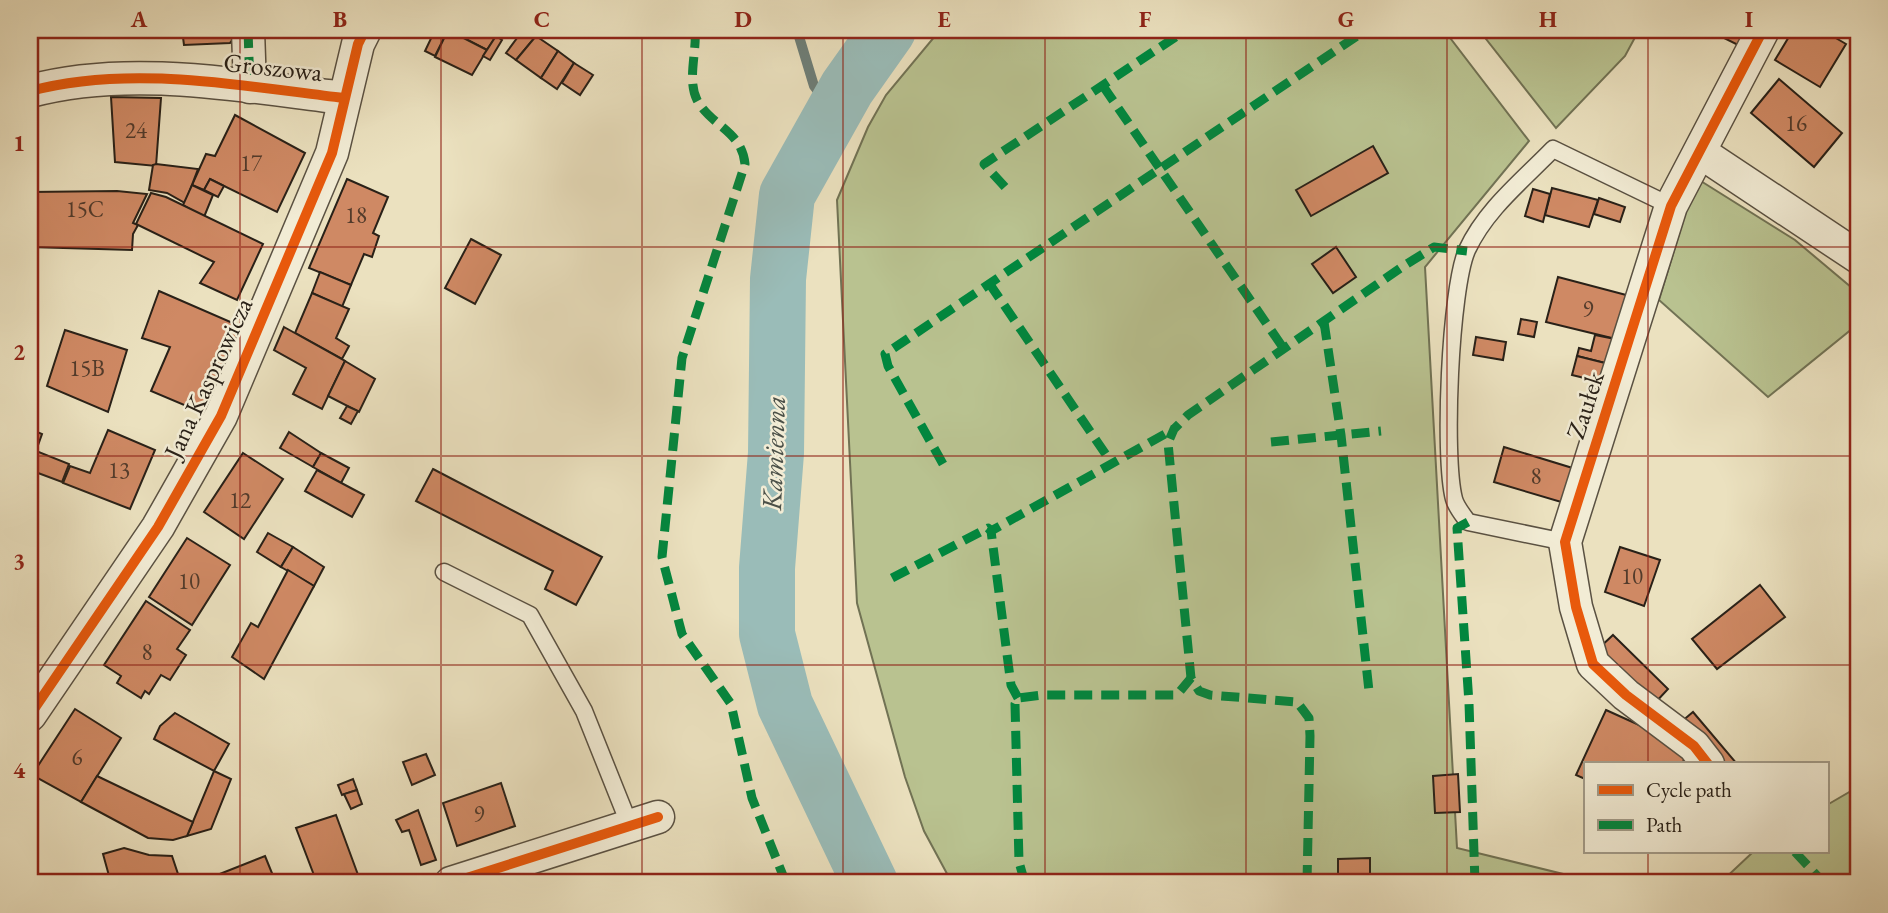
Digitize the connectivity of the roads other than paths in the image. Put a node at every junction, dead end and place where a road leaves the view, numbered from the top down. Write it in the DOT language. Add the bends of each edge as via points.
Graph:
graph roads {
  1 [pos="248,30"];
  2 [pos="365,30"];
  3 [pos="1763,30"];
  4 [pos="250,87"];
  5 [pos="30,91"];
  6 [pos="344,98"];
  7 [pos="1700,152"];
  8 [pos="1671,206"];
  9 [pos="1858,257"];
  10 [pos="1565,542"];
  11 [pos="444,572"];
  12 [pos="30,715"];
  13 [pos="1706,762"];
  14 [pos="644,821"];
  15 [pos="451,883"];
  1 -- 4 [label="street, Groszowa"];
  2 -- 6 [label="street, Jana Kasprowicza"];
  3 -- 7 [label="street, Zaułek"];
  4 -- 5 [label="street, Groszowa" via="117,79"];
  4 -- 6 [label="street, Groszowa"];
  6 -- 12 [label="street, Jana Kasprowicza" via="332,153 221,416 158,527"];
  7 -- 8 [label="street, Zaułek"];
  7 -- 9 [label="street"];
  8 -- 10 [label="street, Zaułek"];
  8 -- 10 [label="lane" via="1553,149 1486,217 1466,251 1453,342 1449,447 1454,501 1468,522"];
  10 -- 13 [label="street, Zaułek" via="1576,607 1593,664 1694,746"];
  11 -- 14 [label="lane" via="530,615"];
  14 -- 15 [label="street"];
}
